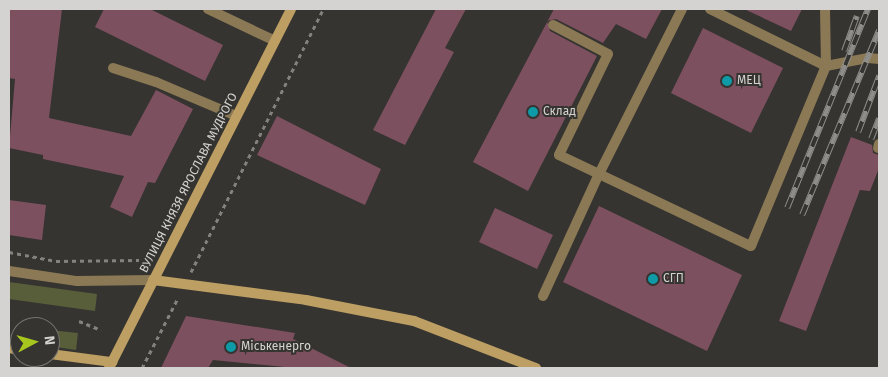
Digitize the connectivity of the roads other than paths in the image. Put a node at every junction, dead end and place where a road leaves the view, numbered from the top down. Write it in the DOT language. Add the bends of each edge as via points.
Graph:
graph roads {
  1 [pos="208,9"];
  2 [pos="291,9"];
  3 [pos="682,9"];
  4 [pos="710,9"];
  5 [pos="825,9"];
  6 [pos="553,25"];
  7 [pos="275,41"];
  8 [pos="879,59"];
  9 [pos="826,66"];
  10 [pos="113,68"];
  11 [pos="236,116"];
  12 [pos="598,176"];
  13 [pos="9,271"];
  14 [pos="153,280"];
  15 [pos="543,296"];
  16 [pos="60,356"];
  17 [pos="111,365"];
  18 [pos="536,368"];
  1 -- 7 [label="lane"];
  2 -- 7 [label="street, ВУЛИЦЯ КНЯЗЯ ЯРОСЛАВА МУДРОГО"];
  3 -- 12 [label="lane"];
  4 -- 9 [label="lane"];
  5 -- 9 [label="lane"];
  6 -- 12 [label="lane" via="608,54 558,155"];
  7 -- 11 [label="street, ВУЛИЦЯ КНЯЗЯ ЯРОСЛАВА МУДРОГО"];
  8 -- 9 [label="lane"];
  9 -- 12 [label="lane" via="751,246"];
  10 -- 11 [label="lane" via="156,82"];
  11 -- 14 [label="street, ВУЛИЦЯ КНЯЗЯ ЯРОСЛАВА МУДРОГО"];
  12 -- 15 [label="lane"];
  13 -- 14 [label="lane" via="78,281"];
  14 -- 17 [label="street, ВУЛИЦЯ КНЯЗЯ ЯРОСЛАВА МУДРОГО"];
  14 -- 18 [label="street" via="306,300 414,321"];
  16 -- 17 [label="street"];
}
